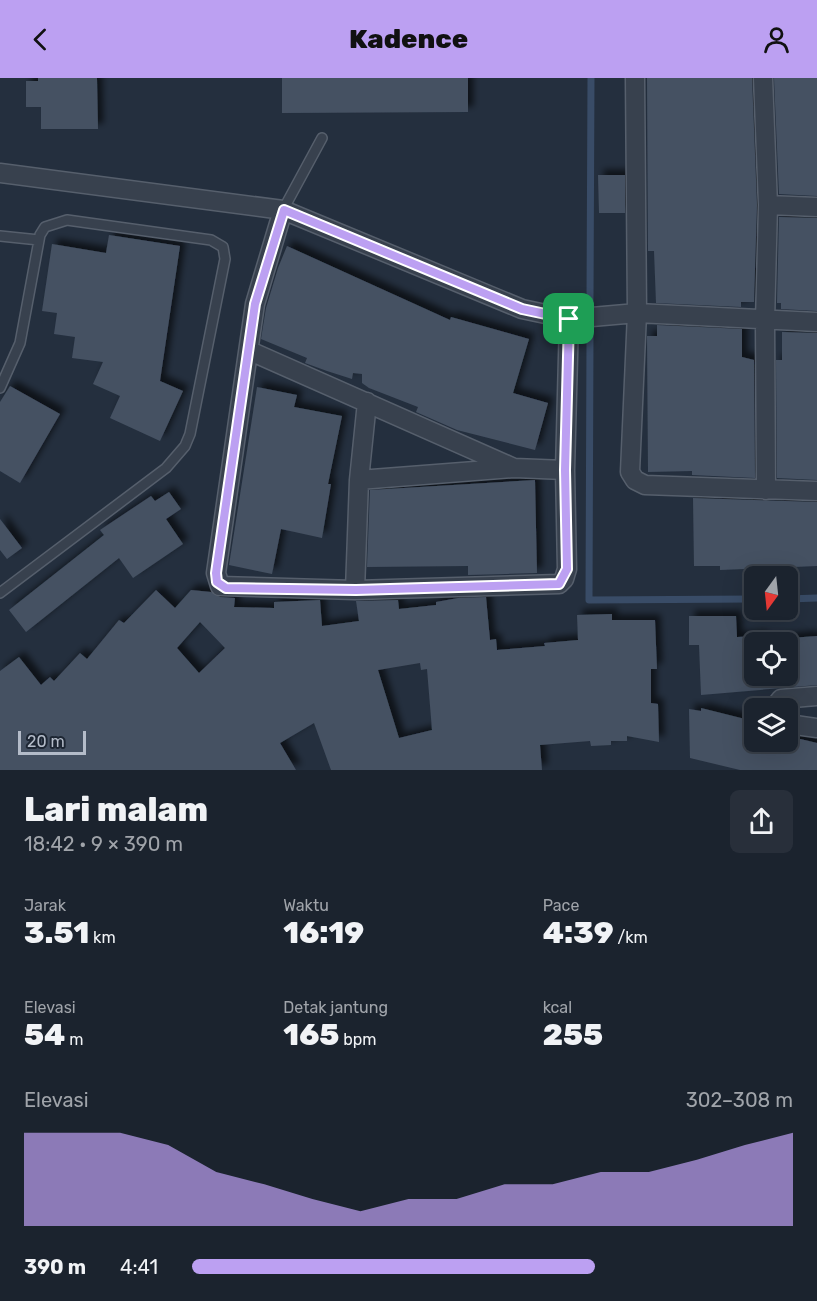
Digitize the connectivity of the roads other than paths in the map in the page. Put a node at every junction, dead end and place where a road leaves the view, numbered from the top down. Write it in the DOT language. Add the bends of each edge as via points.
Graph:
graph roads {
  1 [pos="635,78"];
  2 [pos="763,78"];
  3 [pos="322,138"];
  4 [pos="0,172"];
  5 [pos="768,205"];
  6 [pos="817,207"];
  7 [pos="284,210"];
  8 [pos="0,236"];
  9 [pos="39,240"];
  10 [pos="636,313"];
  11 [pos="569,319"];
  12 [pos="765,322"];
  13 [pos="817,322"];
  14 [pos="250,351"];
  15 [pos="0,388"];
  16 [pos="367,402"];
  17 [pos="514,468"];
  18 [pos="565,470"];
  19 [pos="359,480"];
  20 [pos="766,490"];
  21 [pos="817,491"];
  22 [pos="356,590"];
  23 [pos="0,593"];
  24 [pos="817,696"];
  25 [pos="793,698"];
  26 [pos="798,725"];
  27 [pos="817,728"];
  1 -- 10 [label="street"];
  2 -- 5 [label="street"];
  3 -- 7 [label="lane"];
  4 -- 7 [label="street"];
  5 -- 6 [label="street"];
  5 -- 12 [label="street"];
  7 -- 11 [label="street" via="522,309"];
  7 -- 14 [label="street" via="255,304"];
  8 -- 9 [label="lane"];
  9 -- 15 [label="lane" via="20,343"];
  9 -- 23 [label="lane" via="45,227 67,220 211,240 223,247 225,259 185,446 166,468"];
  10 -- 11 [label="street"];
  10 -- 12 [label="street"];
  10 -- 20 [label="street" via="629,467 633,476 645,485"];
  11 -- 18 [label="street"];
  12 -- 13 [label="street"];
  12 -- 20 [label="street"];
  14 -- 16 [label="street"];
  14 -- 22 [label="street" via="217,582 226,588"];
  16 -- 17 [label="street"];
  16 -- 19 [label="street"];
  17 -- 18 [label="street"];
  17 -- 19 [label="street"];
  18 -- 22 [label="street" via="567,569 559,584"];
  19 -- 22 [label="street"];
  20 -- 21 [label="street"];
  24 -- 25 [label="street"];
  26 -- 27 [label="street"];
}
